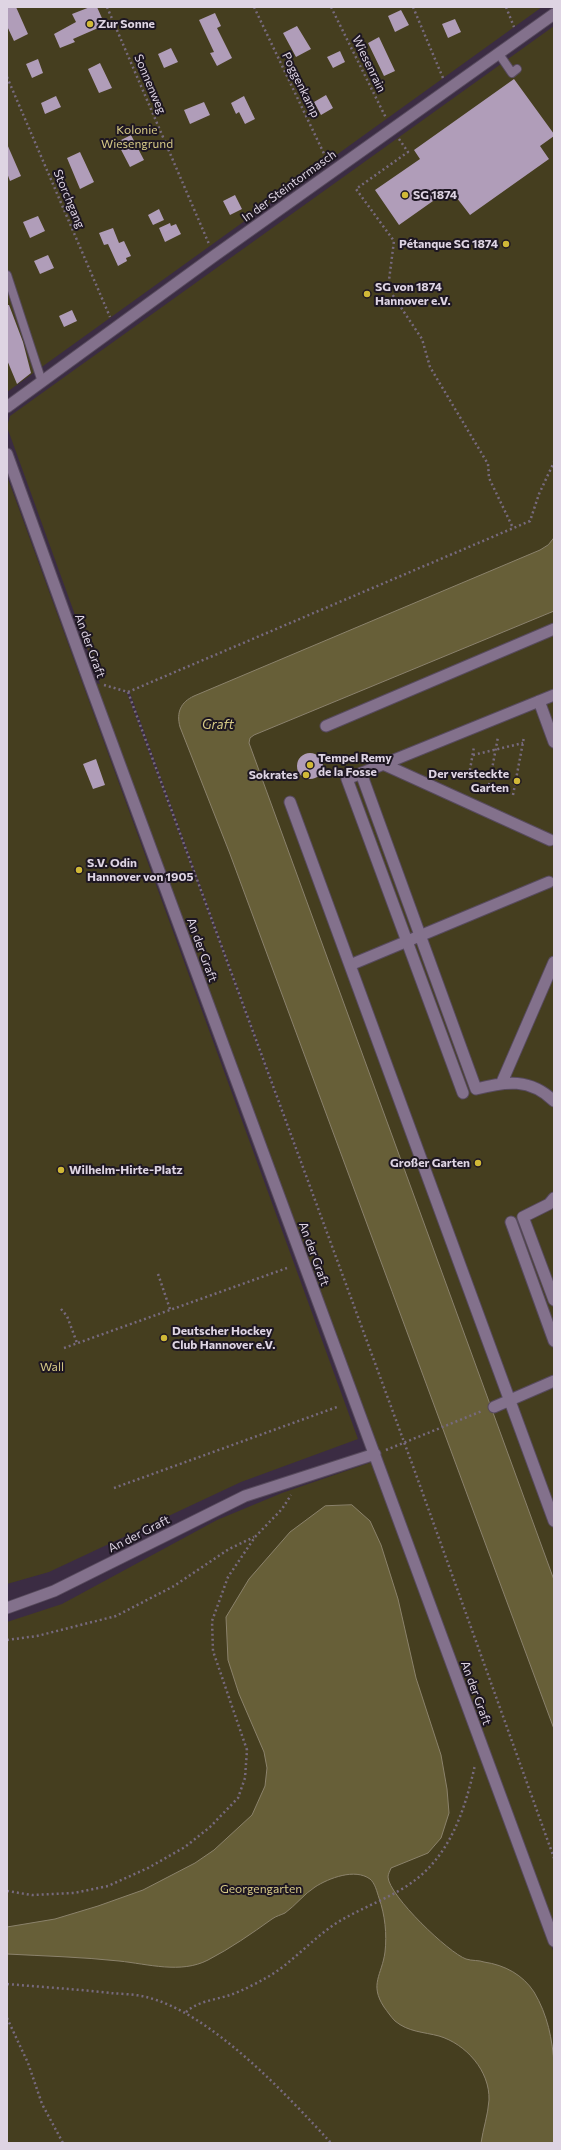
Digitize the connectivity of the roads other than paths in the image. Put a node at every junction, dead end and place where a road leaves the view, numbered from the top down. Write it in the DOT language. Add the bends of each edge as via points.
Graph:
graph roads {
  1 [pos="554,14"];
  2 [pos="499,54"];
  3 [pos="517,69"];
  4 [pos="7,275"];
  5 [pos="42,382"];
  6 [pos="7,407"];
  7 [pos="7,454"];
  8 [pos="554,629"];
  9 [pos="554,695"];
  10 [pos="539,700"];
  11 [pos="326,726"];
  12 [pos="554,742"];
  13 [pos="384,764"];
  14 [pos="361,773"];
  15 [pos="290,802"];
  16 [pos="550,840"];
  17 [pos="548,882"];
  18 [pos="420,936"];
  19 [pos="407,941"];
  20 [pos="554,962"];
  21 [pos="350,965"];
  22 [pos="502,1082"];
  23 [pos="463,1093"];
  24 [pos="554,1100"];
  25 [pos="552,1203"];
  26 [pos="510,1222"];
  27 [pos="554,1300"];
  28 [pos="554,1341"];
  29 [pos="554,1381"];
  30 [pos="509,1400"];
  31 [pos="494,1406"];
  32 [pos="375,1454"];
  33 [pos="554,1521"];
  34 [pos="7,1608"];
  35 [pos="554,1941"];
  1 -- 2 [label="street, In der Steintormasch"];
  2 -- 3 [label="lane" via="512,73"];
  2 -- 5 [label="street, In der Steintormasch" via="214,256"];
  4 -- 5 [label="lane"];
  5 -- 6 [label="street, In der Steintormasch"];
  7 -- 32 [label="street, An der Graft" via="88,681"];
  8 -- 11 [label="street"];
  9 -- 10 [label="street"];
  10 -- 12 [label="street"];
  10 -- 13 [label="street"];
  13 -- 14 [label="street"];
  13 -- 16 [label="street"];
  14 -- 18 [label="street"];
  14 -- 19 [label="street" via="347,779"];
  15 -- 21 [label="street"];
  17 -- 18 [label="street"];
  18 -- 19 [label="street"];
  18 -- 22 [label="street" via="476,1089"];
  19 -- 21 [label="street"];
  19 -- 23 [label="street"];
  20 -- 22 [label="street"];
  21 -- 30 [label="street"];
  22 -- 24 [label="street" via="523,1084 539,1090"];
  25 -- 27 [label="street" via="523,1216"];
  26 -- 28 [label="street"];
  29 -- 30 [label="street"];
  30 -- 31 [label="street"];
  30 -- 33 [label="street"];
  32 -- 34 [label="street, An der Graft" via="245,1496 54,1591"];
  32 -- 35 [label="street, An der Graft"];
}
